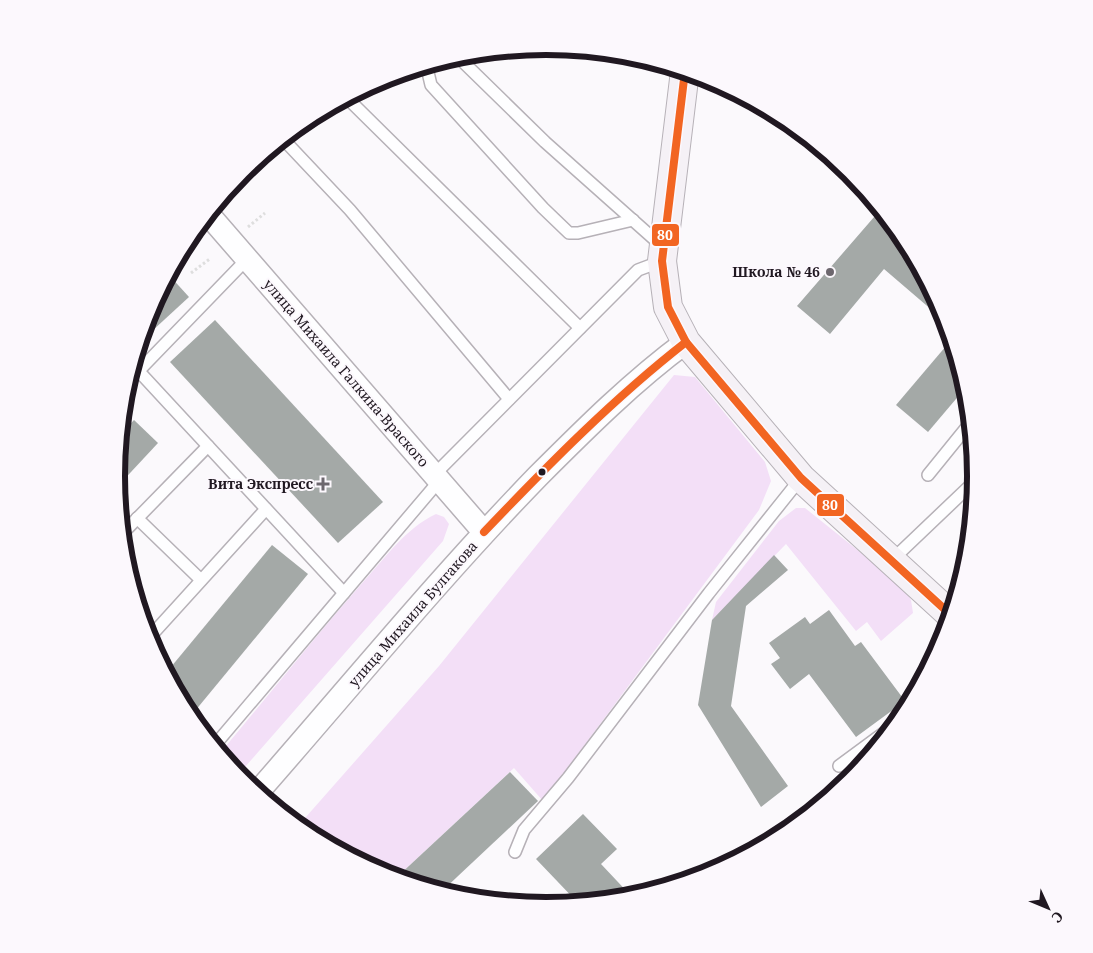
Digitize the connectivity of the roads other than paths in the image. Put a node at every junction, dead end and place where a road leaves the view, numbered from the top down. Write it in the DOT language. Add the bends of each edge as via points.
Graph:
graph roads {
  1 [pos="464,63"];
  2 [pos="429,72"];
  3 [pos="684,78"];
  4 [pos="351,103"];
  5 [pos="288,144"];
  6 [pos="213,219"];
  7 [pos="633,220"];
  8 [pos="663,254"];
  9 [pos="247,259"];
  10 [pos="580,328"];
  11 [pos="686,342"];
  12 [pos="140,364"];
  13 [pos="138,370"];
  14 [pos="509,399"];
  15 [pos="965,430"];
  16 [pos="208,446"];
  17 [pos="928,475"];
  18 [pos="436,478"];
  19 [pos="801,478"];
  20 [pos="968,487"];
  21 [pos="266,509"];
  22 [pos="137,518"];
  23 [pos="128,527"];
  24 [pos="484,532"];
  25 [pos="892,560"];
  26 [pos="201,580"];
  27 [pos="344,593"];
  28 [pos="946,611"];
  29 [pos="155,632"];
  30 [pos="876,738"];
  31 [pos="219,741"];
  32 [pos="839,766"];
  33 [pos="263,788"];
  34 [pos="515,852"];
  1 -- 7 [label="lane" via="545,142"];
  2 -- 7 [label="lane" via="431,85 569,233"];
  3 -- 8 [label="street"];
  4 -- 10 [label="lane"];
  5 -- 14 [label="lane" via="350,210"];
  6 -- 9 [label="street, улица Михаила Галкина-Враского"];
  7 -- 8 [label="lane"];
  8 -- 10 [label="lane" via="638,270"];
  8 -- 11 [label="street" via="668,307"];
  9 -- 12 [label="lane"];
  9 -- 18 [label="street, улица Михаила Галкина-Враского"];
  10 -- 14 [label="lane"];
  11 -- 19 [label="street"];
  11 -- 24 [label="street, улица Михаила Булгакова" via="583,431"];
  13 -- 16 [label="lane"];
  14 -- 18 [label="lane"];
  15 -- 17 [label="lane"];
  16 -- 21 [label="lane"];
  16 -- 22 [label="lane"];
  18 -- 24 [label="street, улица Михаила Галкина-Враского"];
  18 -- 27 [label="lane"];
  19 -- 25 [label="street"];
  19 -- 34 [label="lane" via="524,830"];
  20 -- 25 [label="lane"];
  21 -- 26 [label="lane"];
  21 -- 27 [label="lane"];
  22 -- 23 [label="lane"];
  22 -- 26 [label="lane"];
  24 -- 33 [label="street, улица Михаила Булгакова"];
  25 -- 28 [label="street"];
  26 -- 29 [label="lane"];
  27 -- 31 [label="lane"];
  30 -- 32 [label="lane"];
}
